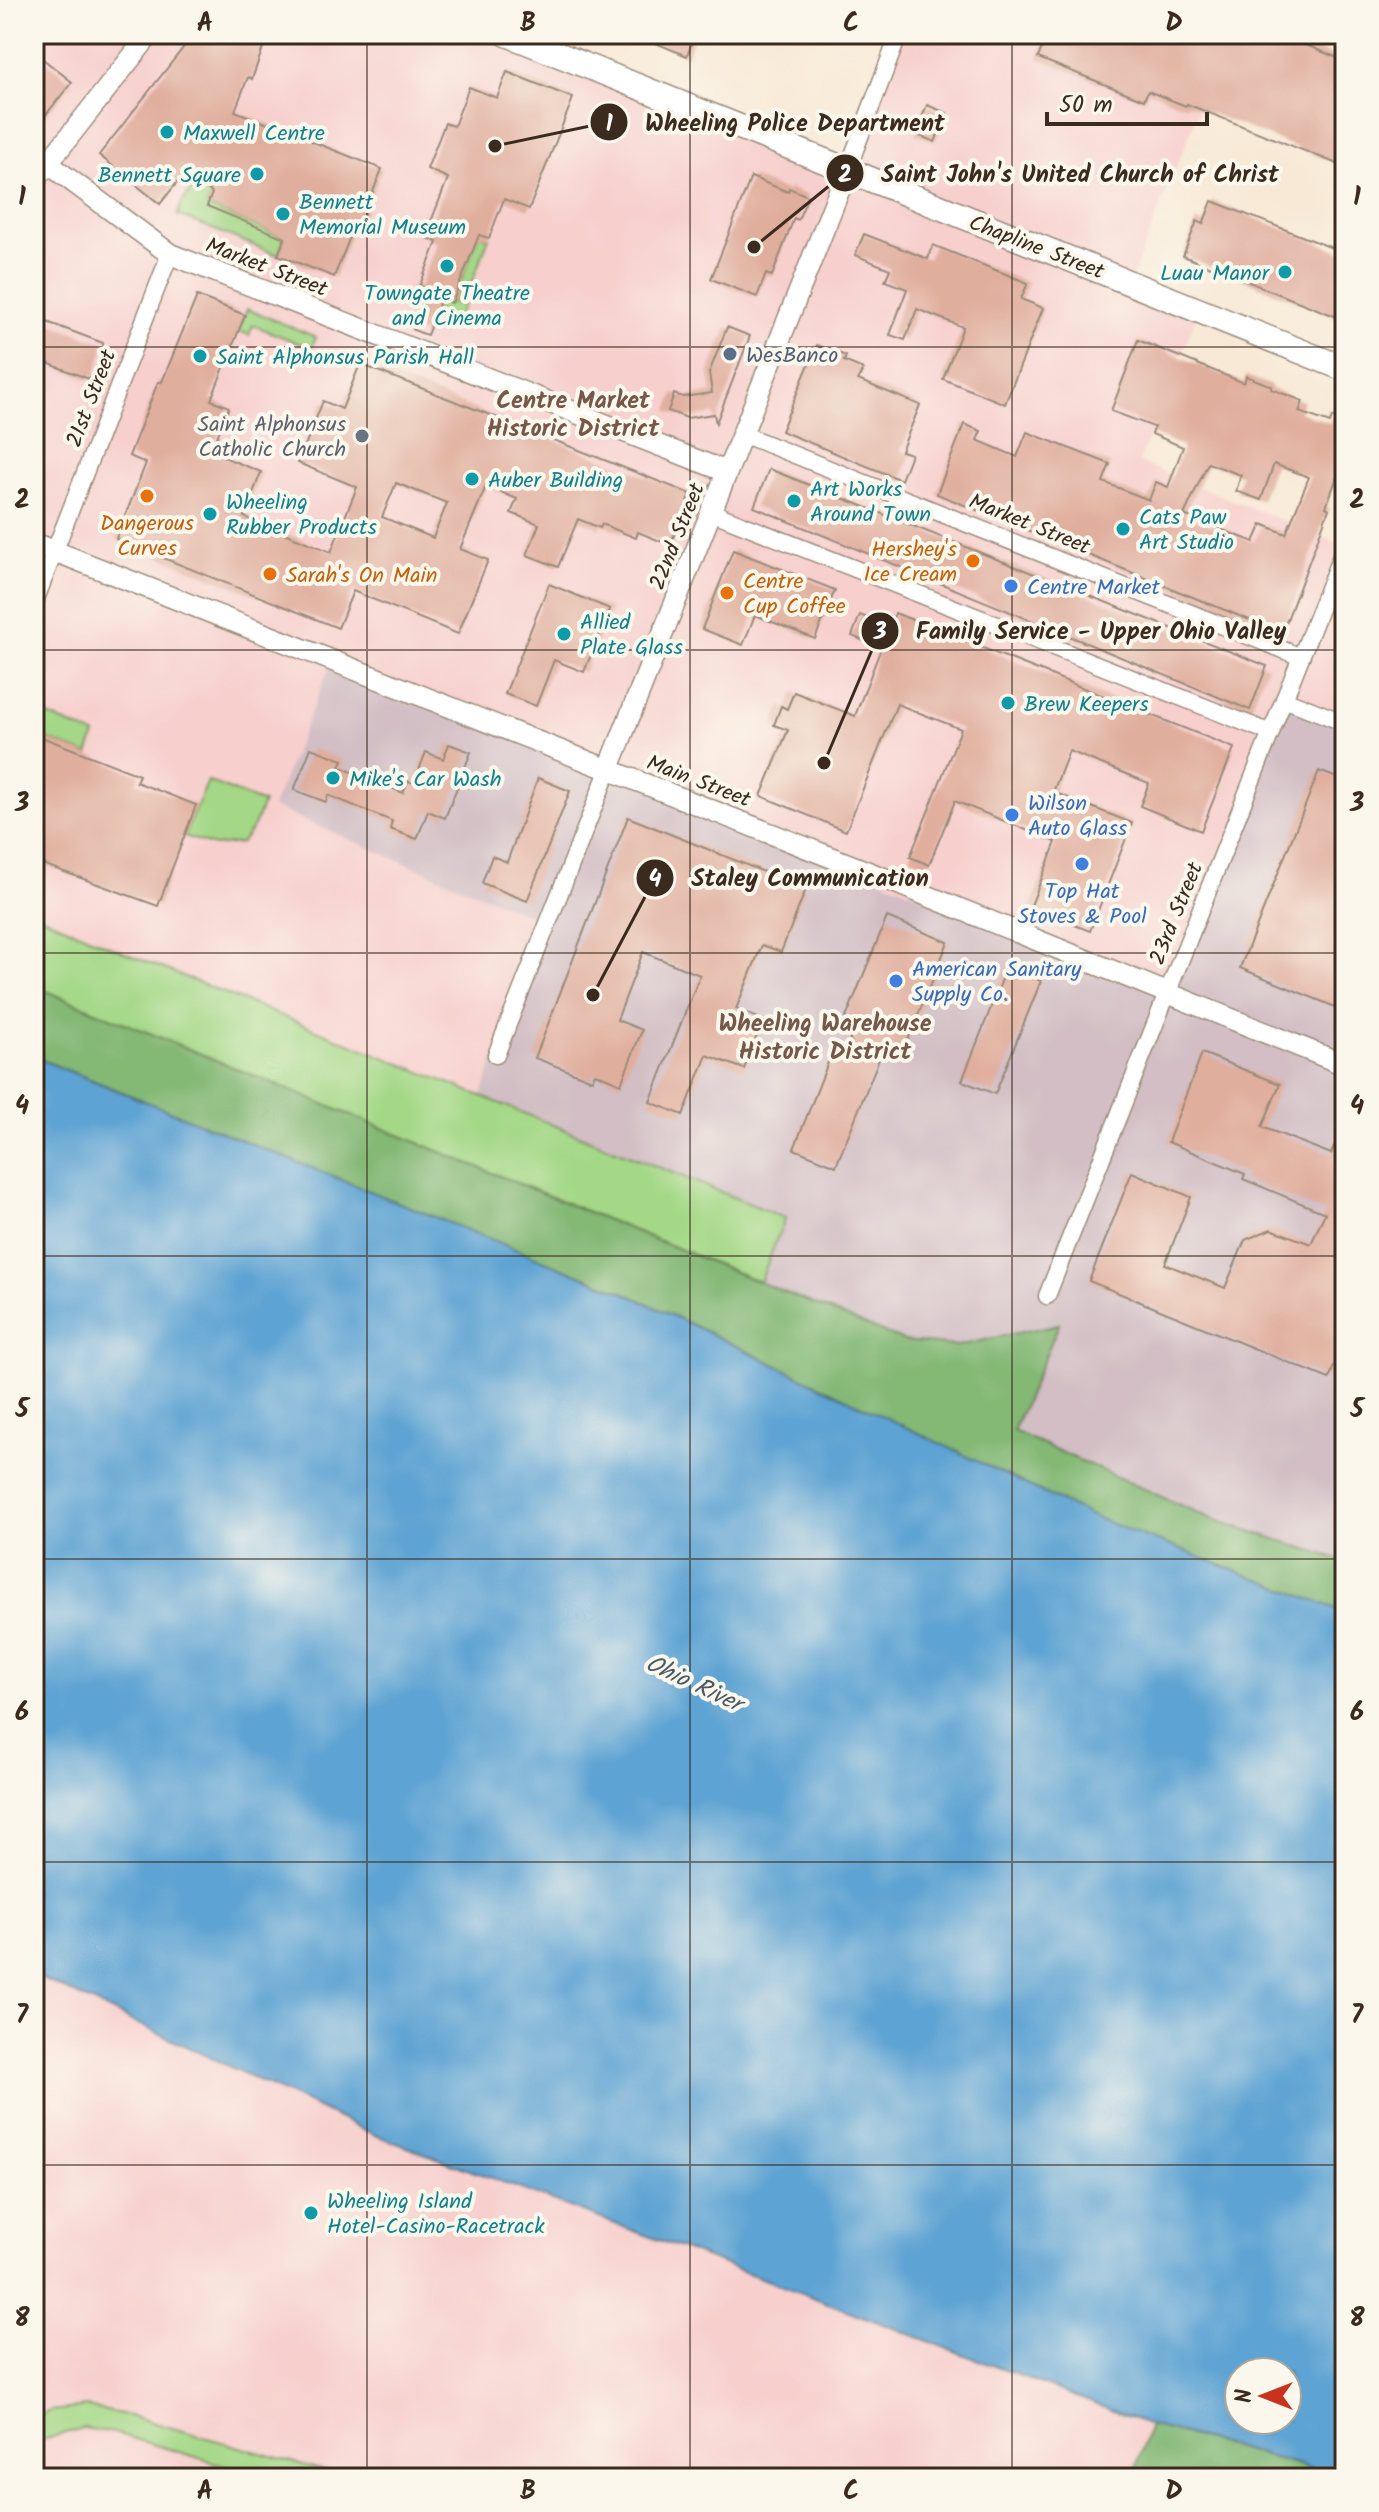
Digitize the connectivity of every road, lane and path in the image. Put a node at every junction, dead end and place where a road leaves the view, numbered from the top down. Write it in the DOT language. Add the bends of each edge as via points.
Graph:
graph roads {
  1 [pos="150,34"];
  2 [pos="507,34"];
  3 [pos="899,34"];
  4 [pos="41,158"];
  5 [pos="847,171"];
  6 [pos="34,181"];
  7 [pos="170,254"];
  8 [pos="1345,369"];
  9 [pos="742,434"];
  10 [pos="727,472"];
  11 [pos="711,512"];
  12 [pos="34,543"];
  13 [pos="1345,546"];
  14 [pos="54,552"];
  15 [pos="34,604"];
  16 [pos="1301,657"];
  17 [pos="1284,699"];
  18 [pos="1345,723"];
  19 [pos="1271,733"];
  20 [pos="608,771"];
  21 [pos="1167,993"];
  22 [pos="496,1055"];
  23 [pos="1345,1065"];
  24 [pos="1047,1296"];
  1 -- 4 [label="street"];
  2 -- 5 [label="main road, Chapline Street"];
  3 -- 5 [label="street, 22nd Street"];
  4 -- 6 [label="street"];
  4 -- 7 [label="street, Market Street"];
  5 -- 8 [label="main road, Chapline Street"];
  5 -- 9 [label="street, 22nd Street"];
  7 -- 10 [label="street, Market Street"];
  7 -- 14 [label="street, 21st Street"];
  9 -- 10 [label="street, 22nd Street"];
  9 -- 16 [label="street, Market Street"];
  10 -- 11 [label="street, 22nd Street"];
  11 -- 19 [label="street"];
  11 -- 20 [label="street, 22nd Street"];
  12 -- 14 [label="street, Main Street"];
  13 -- 16 [label="street, 23rd Street"];
  14 -- 15 [label="street, 21st Street"];
  14 -- 20 [label="street, Main Street"];
  16 -- 17 [label="street, 23rd Street"];
  17 -- 18 [label="street"];
  17 -- 19 [label="street, 23rd Street"];
  19 -- 21 [label="street, 23rd Street"];
  20 -- 21 [label="street, Main Street"];
  20 -- 22 [label="street, 22nd Street"];
  21 -- 23 [label="street, Main Street"];
  21 -- 24 [label="street, 23rd Street"];
}
